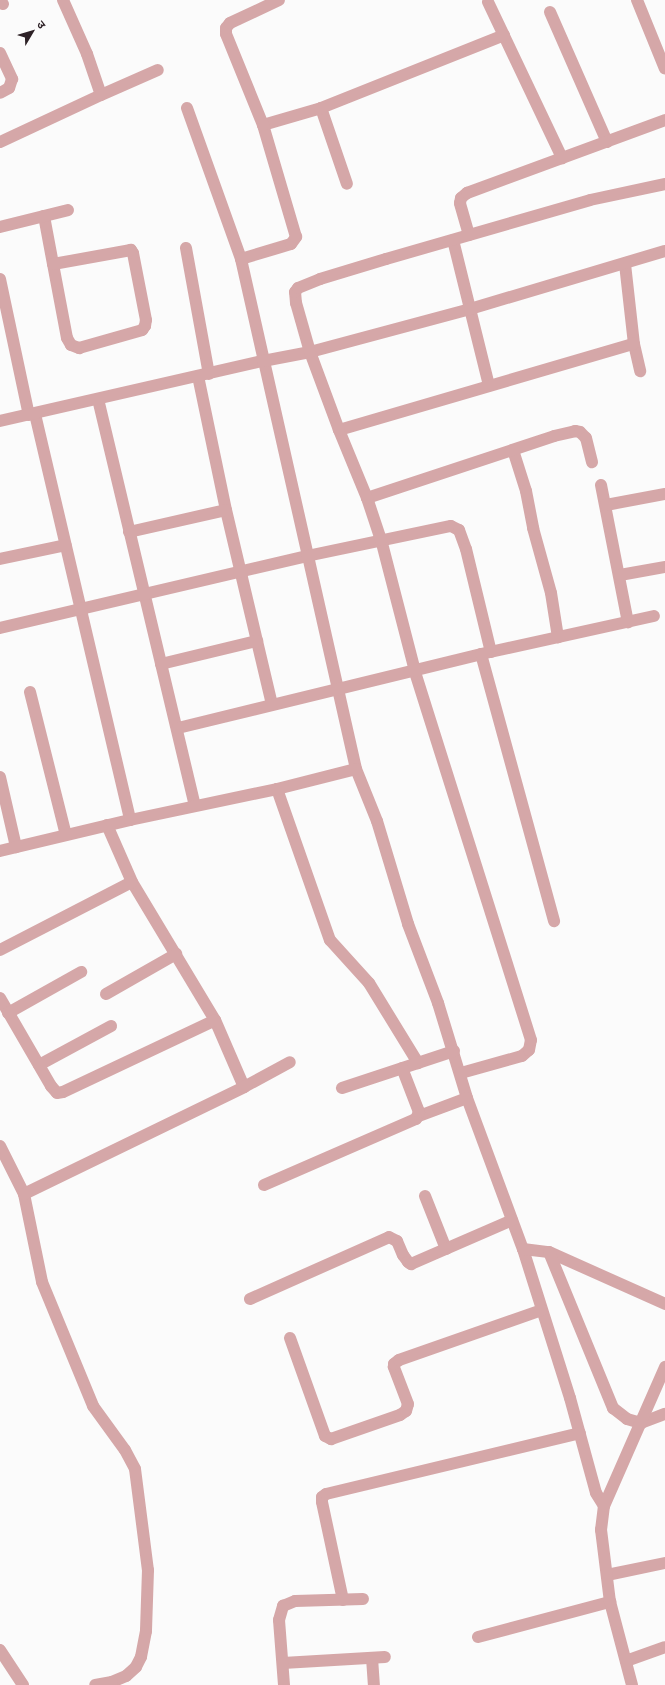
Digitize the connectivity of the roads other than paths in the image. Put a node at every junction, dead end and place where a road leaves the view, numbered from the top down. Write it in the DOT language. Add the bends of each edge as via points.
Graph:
graph roads {
  1 [pos="63,0"];
  2 [pos="279,0"];
  3 [pos="638,0"];
  4 [pos="488,2"];
  5 [pos="258,4"];
  6 [pos="550,12"];
  7 [pos="504,35"];
  8 [pos="0,53"];
  9 [pos="665,69"];
  10 [pos="158,70"];
  11 [pos="0,94"];
  12 [pos="101,94"];
  13 [pos="187,108"];
  14 [pos="321,108"];
  15 [pos="665,120"];
  16 [pos="263,126"];
  17 [pos="0,142"];
  18 [pos="607,142"];
  19 [pos="562,158"];
  20 [pos="348,184"];
  21 [pos="665,184"];
  22 [pos="68,210"];
  23 [pos="44,216"];
  24 [pos="0,227"];
  25 [pos="470,235"];
  26 [pos="452,240"];
  27 [pos="186,248"];
  28 [pos="665,251"];
  29 [pos="241,260"];
  30 [pos="53,264"];
  31 [pos="625,264"];
  32 [pos="0,279"];
  33 [pos="470,309"];
  34 [pos="634,344"];
  35 [pos="310,352"];
  36 [pos="263,361"];
  37 [pos="640,371"];
  38 [pos="204,375"];
  39 [pos="489,386"];
  40 [pos="98,399"];
  41 [pos="32,414"];
  42 [pos="0,422"];
  43 [pos="339,430"];
  44 [pos="513,450"];
  45 [pos="592,462"];
  46 [pos="601,485"];
  47 [pos="665,494"];
  48 [pos="367,498"];
  49 [pos="606,505"];
  50 [pos="226,510"];
  51 [pos="129,532"];
  52 [pos="381,540"];
  53 [pos="66,545"];
  54 [pos="307,556"];
  55 [pos="0,559"];
  56 [pos="665,567"];
  57 [pos="242,571"];
  58 [pos="620,575"];
  59 [pos="145,594"];
  60 [pos="81,609"];
  61 [pos="654,616"];
  62 [pos="628,622"];
  63 [pos="0,628"];
  64 [pos="558,637"];
  65 [pos="257,642"];
  66 [pos="486,653"];
  67 [pos="162,664"];
  68 [pos="415,671"];
  69 [pos="337,690"];
  70 [pos="30,692"];
  71 [pos="272,704"];
  72 [pos="178,728"];
  73 [pos="356,769"];
  74 [pos="0,777"];
  75 [pos="277,789"];
  76 [pos="195,805"];
  77 [pos="130,820"];
  78 [pos="107,825"];
  79 [pos="66,835"];
  80 [pos="16,847"];
  81 [pos="0,851"];
  82 [pos="132,882"];
  83 [pos="554,921"];
  84 [pos="0,950"];
  85 [pos="176,954"];
  86 [pos="81,972"];
  87 [pos="106,994"];
  88 [pos="0,1000"];
  89 [pos="8,1013"];
  90 [pos="215,1020"];
  91 [pos="111,1026"];
  92 [pos="454,1051"];
  93 [pos="290,1062"];
  94 [pos="418,1063"];
  95 [pos="39,1065"];
  96 [pos="402,1068"];
  97 [pos="461,1074"];
  98 [pos="244,1087"];
  99 [pos="342,1088"];
  100 [pos="467,1098"];
  101 [pos="419,1116"];
  102 [pos="0,1146"];
  103 [pos="264,1186"];
  104 [pos="24,1194"];
  105 [pos="425,1196"];
  106 [pos="512,1220"];
  107 [pos="446,1249"];
  108 [pos="523,1249"];
  109 [pos="549,1252"];
  110 [pos="250,1299"];
  111 [pos="665,1304"];
  112 [pos="542,1310"];
  113 [pos="290,1338"];
  114 [pos="664,1369"];
  115 [pos="665,1414"];
  116 [pos="640,1423"];
  117 [pos="580,1433"];
  118 [pos="604,1506"];
  119 [pos="665,1563"];
  120 [pos="607,1575"];
  121 [pos="363,1599"];
  122 [pos="343,1600"];
  123 [pos="610,1602"];
  124 [pos="478,1637"];
  125 [pos="665,1647"];
  126 [pos="0,1650"];
  127 [pos="385,1657"];
  128 [pos="372,1658"];
  129 [pos="626,1661"];
  130 [pos="283,1663"];
  131 [pos="23,1685"];
  132 [pos="95,1685"];
  133 [pos="284,1685"];
  134 [pos="374,1685"];
  135 [pos="632,1685"];
  1 -- 12 [label="street" via="87,54"];
  2 -- 5 [label="street"];
  3 -- 9 [label="street"];
  4 -- 7 [label="street"];
  5 -- 16 [label="street" via="226,28 228,39"];
  6 -- 18 [label="street"];
  7 -- 14 [label="street"];
  7 -- 19 [label="street"];
  8 -- 11 [label="street" via="12,79 9,88"];
  10 -- 12 [label="street"];
  12 -- 17 [label="street"];
  13 -- 29 [label="street"];
  14 -- 16 [label="street"];
  14 -- 20 [label="street"];
  15 -- 18 [label="street"];
  16 -- 29 [label="street" via="296,237 290,244"];
  18 -- 19 [label="street"];
  19 -- 25 [label="street" via="468,193 461,198"];
  21 -- 25 [label="street" via="590,200"];
  22 -- 23 [label="street"];
  23 -- 24 [label="street"];
  23 -- 30 [label="street"];
  25 -- 26 [label="street"];
  26 -- 33 [label="street"];
  26 -- 35 [label="street" via="320,279 298,288 295,292 296,303"];
  27 -- 38 [label="street"];
  28 -- 31 [label="street"];
  29 -- 36 [label="street"];
  30 -- 30 [label="street" via="67,338 72,345 79,348 142,330 145,326 134,254 131,250"];
  31 -- 33 [label="street"];
  31 -- 34 [label="street"];
  32 -- 41 [label="street"];
  33 -- 35 [label="street"];
  33 -- 39 [label="street"];
  34 -- 37 [label="street"];
  34 -- 39 [label="street"];
  35 -- 36 [label="street"];
  35 -- 43 [label="street"];
  36 -- 38 [label="street"];
  36 -- 54 [label="street"];
  38 -- 40 [label="street"];
  38 -- 50 [label="street"];
  39 -- 43 [label="street"];
  40 -- 41 [label="street"];
  40 -- 51 [label="street"];
  41 -- 42 [label="street"];
  41 -- 53 [label="street"];
  43 -- 48 [label="street"];
  44 -- 45 [label="street" via="575,431 586,438"];
  44 -- 48 [label="street"];
  44 -- 64 [label="street" via="526,491 533,528 551,593"];
  46 -- 49 [label="street"];
  47 -- 49 [label="street"];
  48 -- 52 [label="street"];
  49 -- 58 [label="street"];
  50 -- 51 [label="street"];
  50 -- 57 [label="street"];
  51 -- 59 [label="street"];
  52 -- 54 [label="street"];
  52 -- 66 [label="street" via="448,526 454,526 459,530 466,549"];
  52 -- 68 [label="street"];
  53 -- 55 [label="street"];
  53 -- 60 [label="street"];
  54 -- 57 [label="street"];
  54 -- 69 [label="street"];
  56 -- 58 [label="street"];
  57 -- 59 [label="street"];
  57 -- 65 [label="street"];
  58 -- 62 [label="street"];
  59 -- 60 [label="street"];
  59 -- 67 [label="street"];
  60 -- 63 [label="street"];
  60 -- 77 [label="street"];
  61 -- 62 [label="street"];
  62 -- 64 [label="street"];
  64 -- 66 [label="street"];
  65 -- 67 [label="street"];
  65 -- 71 [label="street"];
  66 -- 68 [label="street"];
  66 -- 83 [label="street"];
  67 -- 72 [label="street"];
  68 -- 69 [label="street"];
  68 -- 97 [label="street" via="531,1040 529,1050 522,1056"];
  69 -- 71 [label="street"];
  69 -- 73 [label="street"];
  70 -- 79 [label="street"];
  71 -- 72 [label="street"];
  72 -- 76 [label="street"];
  73 -- 75 [label="street"];
  73 -- 92 [label="street" via="377,821 408,924"];
  74 -- 80 [label="street"];
  75 -- 76 [label="street"];
  75 -- 94 [label="street" via="330,940 370,983"];
  76 -- 77 [label="street"];
  77 -- 78 [label="street"];
  78 -- 79 [label="street"];
  78 -- 82 [label="street"];
  79 -- 80 [label="street"];
  80 -- 81 [label="street"];
  82 -- 84 [label="street"];
  82 -- 85 [label="street"];
  85 -- 87 [label="street"];
  85 -- 90 [label="street"];
  86 -- 89 [label="street"];
  88 -- 89 [label="street"];
  89 -- 95 [label="street"];
  90 -- 95 [label="street" via="63,1092 57,1093 54,1090"];
  90 -- 98 [label="street"];
  91 -- 95 [label="street"];
  92 -- 94 [label="street"];
  92 -- 97 [label="street"];
  93 -- 98 [label="street"];
  94 -- 96 [label="street"];
  96 -- 99 [label="street"];
  96 -- 101 [label="street"];
  97 -- 100 [label="street"];
  98 -- 104 [label="street"];
  100 -- 101 [label="street"];
  100 -- 106 [label="street"];
  101 -- 103 [label="street"];
  102 -- 104 [label="street"];
  104 -- 132 [label="street" via="42,1282 93,1406 125,1450 134,1469 148,1570 146,1631 136,1668 112,1682"];
  105 -- 107 [label="street"];
  106 -- 107 [label="street"];
  106 -- 108 [label="street"];
  107 -- 110 [label="street" via="409,1263 402,1255 397,1241 389,1237"];
  108 -- 109 [label="street"];
  108 -- 112 [label="street"];
  109 -- 111 [label="street"];
  109 -- 116 [label="street" via="613,1408 627,1419"];
  112 -- 113 [label="street" via="399,1360 394,1367 408,1404 406,1411 331,1439 325,1436"];
  112 -- 117 [label="street"];
  114 -- 116 [label="street"];
  115 -- 116 [label="street"];
  116 -- 118 [label="street"];
  117 -- 118 [label="street" via="596,1493"];
  117 -- 122 [label="street" via="326,1494 322,1497 322,1502"];
  118 -- 120 [label="street" via="601,1530"];
  119 -- 120 [label="street"];
  120 -- 123 [label="street"];
  121 -- 122 [label="street"];
  122 -- 130 [label="street" via="295,1601 283,1606 279,1620"];
  123 -- 124 [label="street"];
  123 -- 129 [label="street"];
  125 -- 129 [label="street"];
  126 -- 131 [label="street"];
  127 -- 128 [label="street"];
  128 -- 130 [label="street"];
  128 -- 134 [label="street"];
  129 -- 135 [label="street"];
  130 -- 133 [label="street"];
}
